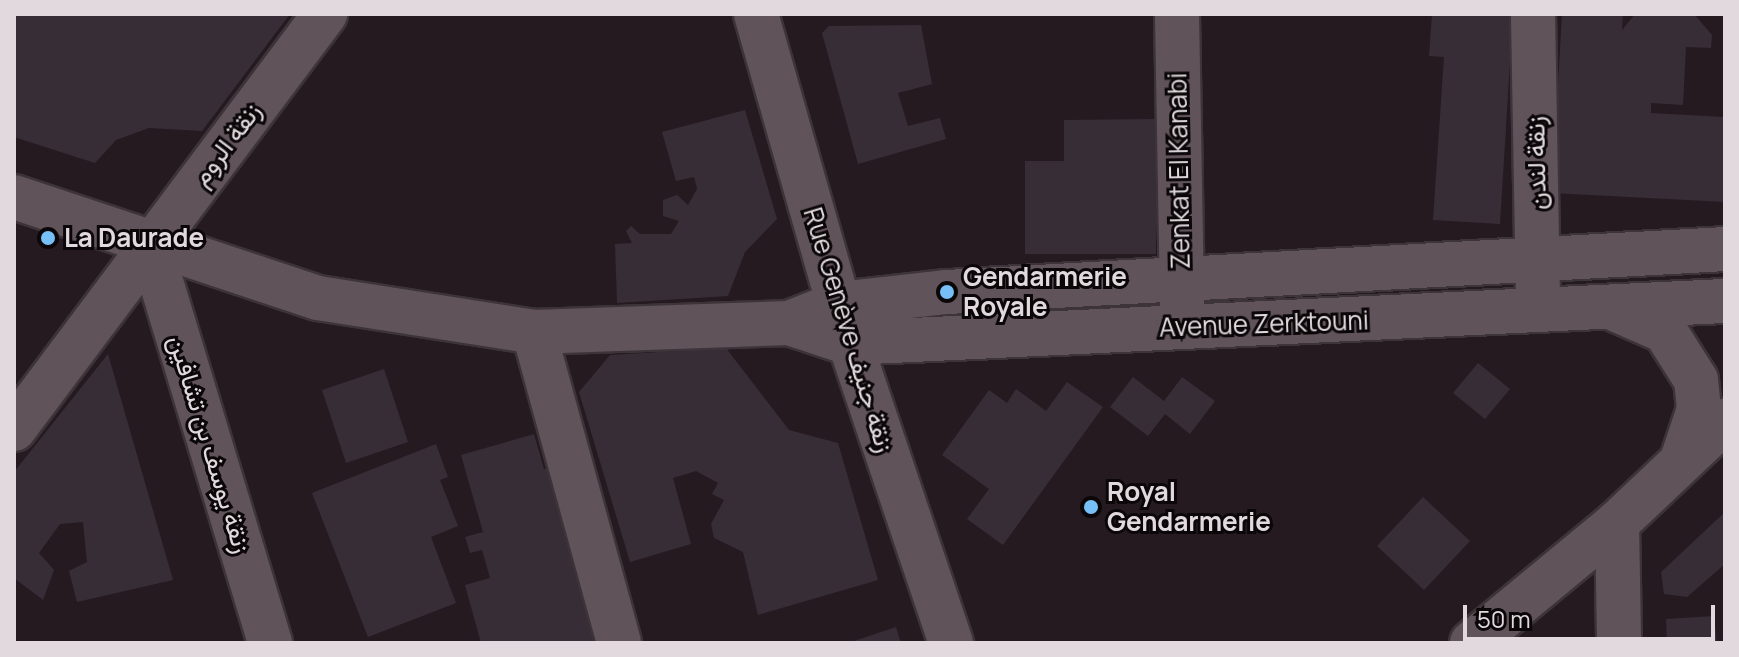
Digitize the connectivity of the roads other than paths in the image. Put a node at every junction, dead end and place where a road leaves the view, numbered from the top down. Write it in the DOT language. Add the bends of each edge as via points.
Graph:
graph roads {
  1 [pos="325,14"];
  2 [pos="1177,14"];
  3 [pos="1533,14"];
  4 [pos="764,16"];
  5 [pos="14,197"];
  6 [pos="150,245"];
  7 [pos="1725,249"];
  8 [pos="1538,258"];
  9 [pos="1181,277"];
  10 [pos="1725,301"];
  11 [pos="1611,308"];
  12 [pos="1538,312"];
  13 [pos="844,324"];
  14 [pos="1183,328"];
  15 [pos="534,332"];
  16 [pos="1725,421"];
  17 [pos="14,429"];
  18 [pos="1679,465"];
  19 [pos="1617,523"];
  20 [pos="270,643"];
  21 [pos="619,643"];
  22 [pos="951,643"];
  23 [pos="1472,643"];
  24 [pos="1619,643"];
  1 -- 6 [label="street, زنقة الروم"];
  2 -- 9 [label="street, Zenkat El Kanabi"];
  3 -- 8 [label="street, زنقة لندن"];
  4 -- 13 [label="street, Rue Genève زنقة جنيف"];
  5 -- 6 [label="street"];
  6 -- 15 [label="street" via="318,298"];
  6 -- 17 [label="street, زنقة الروم"];
  6 -- 20 [label="street, زنقة يوسف بن تشافين"];
  7 -- 8 [label="street, Avenue Zerktouni"];
  8 -- 9 [label="street, Avenue Zerktouni"];
  8 -- 12 [label="street, زنقة لندن"];
  9 -- 13 [label="street, Avenue Zerktouni"];
  9 -- 14 [label="street, Zenkat El Kanabi"];
  10 -- 11 [label="street, Avenue Zerktouni"];
  11 -- 12 [label="street, Avenue Zerktouni"];
  11 -- 18 [label="street" via="1665,331 1696,380 1693,439"];
  12 -- 14 [label="street, Avenue Zerktouni"];
  13 -- 14 [label="street, Avenue Zerktouni"];
  13 -- 15 [label="street, Avenue Zerktouni"];
  13 -- 22 [label="street, Rue Genève زنقة جنيف"];
  15 -- 21 [label="street"];
  16 -- 18 [label="street"];
  18 -- 19 [label="street"];
  19 -- 23 [label="street"];
  19 -- 24 [label="street"];
}
